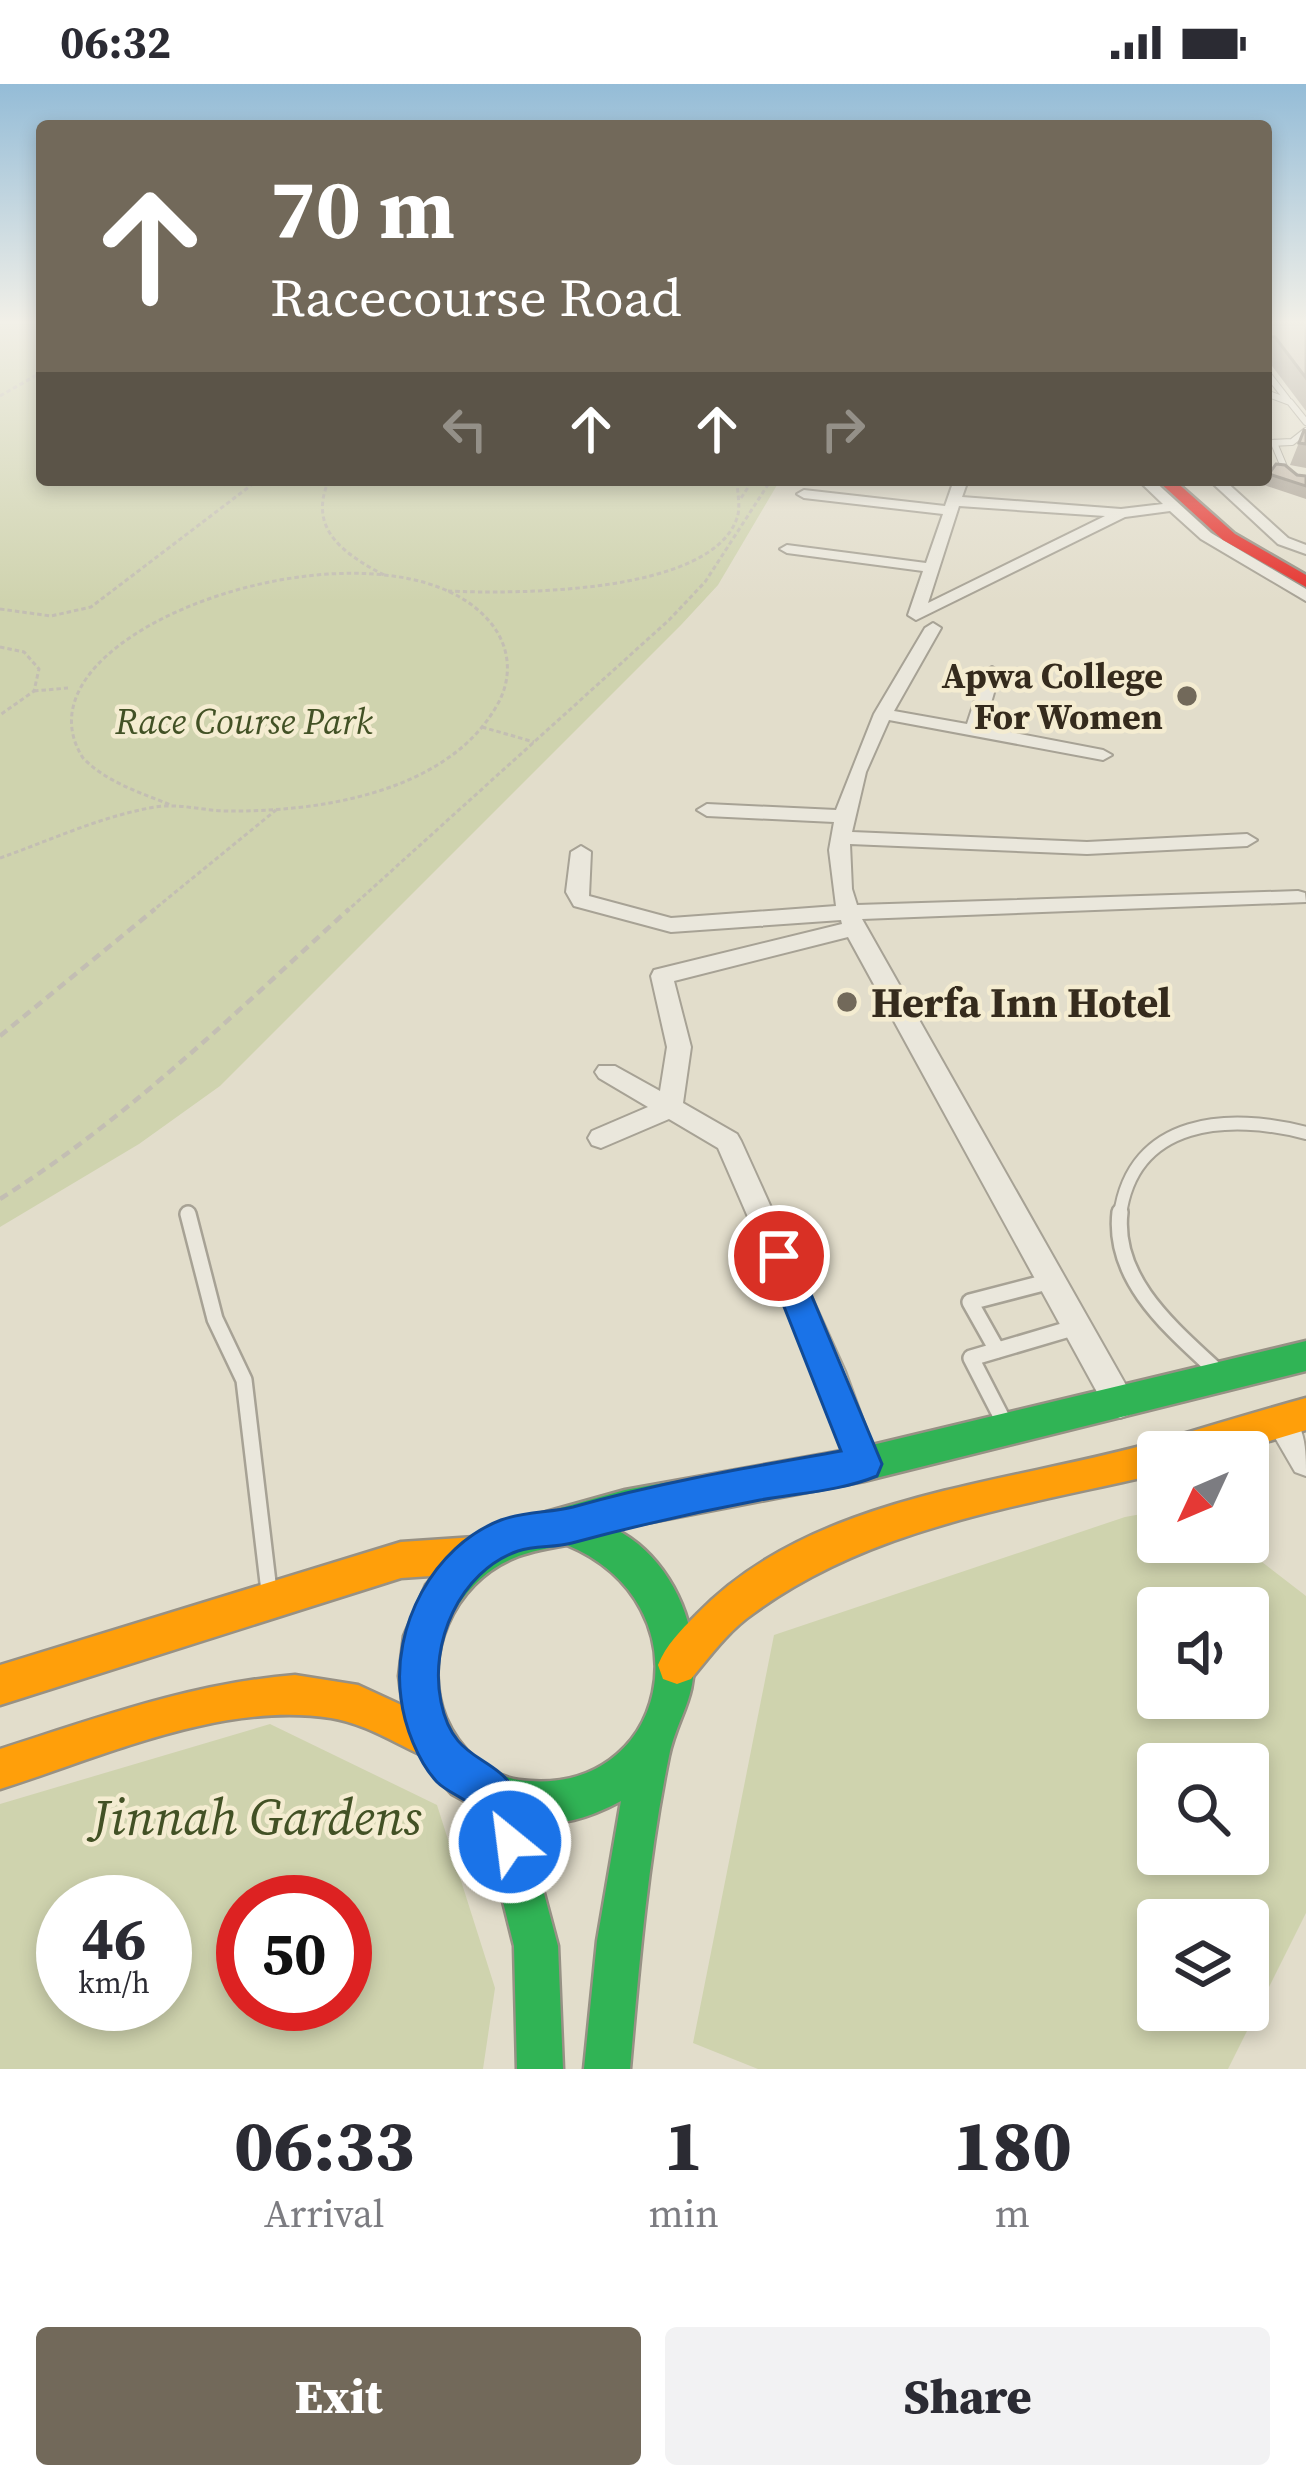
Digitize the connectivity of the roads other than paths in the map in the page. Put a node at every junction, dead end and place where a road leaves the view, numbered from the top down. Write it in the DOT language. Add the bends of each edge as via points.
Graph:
graph roads {
  1 [pos="1306,426"];
  2 [pos="1272,443"];
  3 [pos="1272,447"];
  4 [pos="1306,483"];
  5 [pos="959,486"];
  6 [pos="1204,486"];
  7 [pos="1223,486"];
  8 [pos="1167,493"];
  9 [pos="805,494"];
  10 [pos="952,506"];
  11 [pos="1122,513"];
  12 [pos="788,549"];
  13 [pos="1306,550"];
  14 [pos="1306,564"];
  15 [pos="934,568"];
  16 [pos="1306,582"];
  17 [pos="1306,596"];
  18 [pos="934,628"];
  19 [pos="992,672"];
  20 [pos="883,714"];
  21 [pos="974,730"];
  22 [pos="1103,755"];
  23 [pos="707,810"];
  24 [pos="845,827"];
  25 [pos="1247,840"];
  26 [pos="581,852"];
  27 [pos="1298,898"];
  28 [pos="850,920"];
  29 [pos="607,1072"];
  30 [pos="670,1108"];
  31 [pos="1306,1133"];
  32 [pos="601,1138"];
  33 [pos="188,1214"];
  34 [pos="1051,1281"];
  35 [pos="1076,1327"];
  36 [pos="997,1350"];
  37 [pos="1306,1356"];
  38 [pos="1222,1376"];
  39 [pos="1120,1404"];
  40 [pos="1294,1418"];
  41 [pos="1008,1430"];
  42 [pos="1249,1431"];
  43 [pos="1306,1461"];
  44 [pos="1137,1463"];
  45 [pos="864,1464"];
  46 [pos="567,1527"];
  47 [pos="475,1555"];
  48 [pos="270,1604"];
  49 [pos="676,1665"];
  50 [pos="0,1685"];
  51 [pos="433,1739"];
  52 [pos="650,1748"];
  53 [pos="0,1768"];
  54 [pos="499,1802"];
  55 [pos="540,2069"];
  56 [pos="607,2069"];
  1 -- 2 [label="lane" via="1292,442"];
  3 -- 4 [label="lane" via="1287,474"];
  5 -- 10 [label="street"];
  6 -- 14 [label="main road" via="1246,529"];
  7 -- 13 [label="street" via="1283,541"];
  8 -- 11 [label="street"];
  8 -- 16 [label="main road"];
  8 -- 17 [label="street" via="1248,565"];
  9 -- 10 [label="street"];
  10 -- 11 [label="street"];
  10 -- 15 [label="street"];
  11 -- 15 [label="street" via="916,615"];
  12 -- 15 [label="street"];
  18 -- 20 [label="street"];
  19 -- 21 [label="street"];
  20 -- 21 [label="street"];
  20 -- 24 [label="street" via="861,760"];
  21 -- 22 [label="street"];
  23 -- 24 [label="street"];
  24 -- 25 [label="street" via="1087,848"];
  24 -- 28 [label="street" via="839,877"];
  26 -- 28 [label="street" via="581,901 671,925"];
  27 -- 28 [label="street"];
  28 -- 30 [label="street" via="662,976 679,1046"];
  28 -- 34 [label="street"];
  29 -- 30 [label="street"];
  30 -- 32 [label="street"];
  30 -- 45 [label="street" via="728,1141"];
  31 -- 38 [label="lane" via="1216,1121 1174,1132 1141,1154 1122,1186 1118,1227 1131,1273 1162,1318"];
  33 -- 48 [label="lane" via="214,1319 244,1380"];
  34 -- 35 [label="street"];
  34 -- 36 [label="lane" via="970,1302"];
  35 -- 36 [label="lane"];
  35 -- 39 [label="street"];
  36 -- 41 [label="lane" via="971,1358"];
  37 -- 38 [label="main road"];
  38 -- 39 [label="main road"];
  39 -- 41 [label="main road"];
  40 -- 42 [label="main road"];
  40 -- 43 [label="street"];
  41 -- 45 [label="main road"];
  44 -- 49 [label="main road" via="892,1527 802,1561 719,1618"];
  45 -- 46 [label="main road" via="625,1508"];
  46 -- 47 [label="main road" via="504,1537"];
  46 -- 49 [label="main road" via="602,1536 657,1586"];
  47 -- 48 [label="main road" via="401,1560"];
  47 -- 51 [label="main road" via="448,1583 419,1658"];
  48 -- 50 [label="main road"];
  49 -- 52 [label="main road" via="669,1708"];
  51 -- 53 [label="main road" via="351,1701 261,1693"];
  51 -- 54 [label="main road" via="450,1766"];
  52 -- 54 [label="main road" via="620,1780 582,1802 540,1809"];
  52 -- 56 [label="main road"];
  54 -- 55 [label="main road" via="536,1946"];
}
